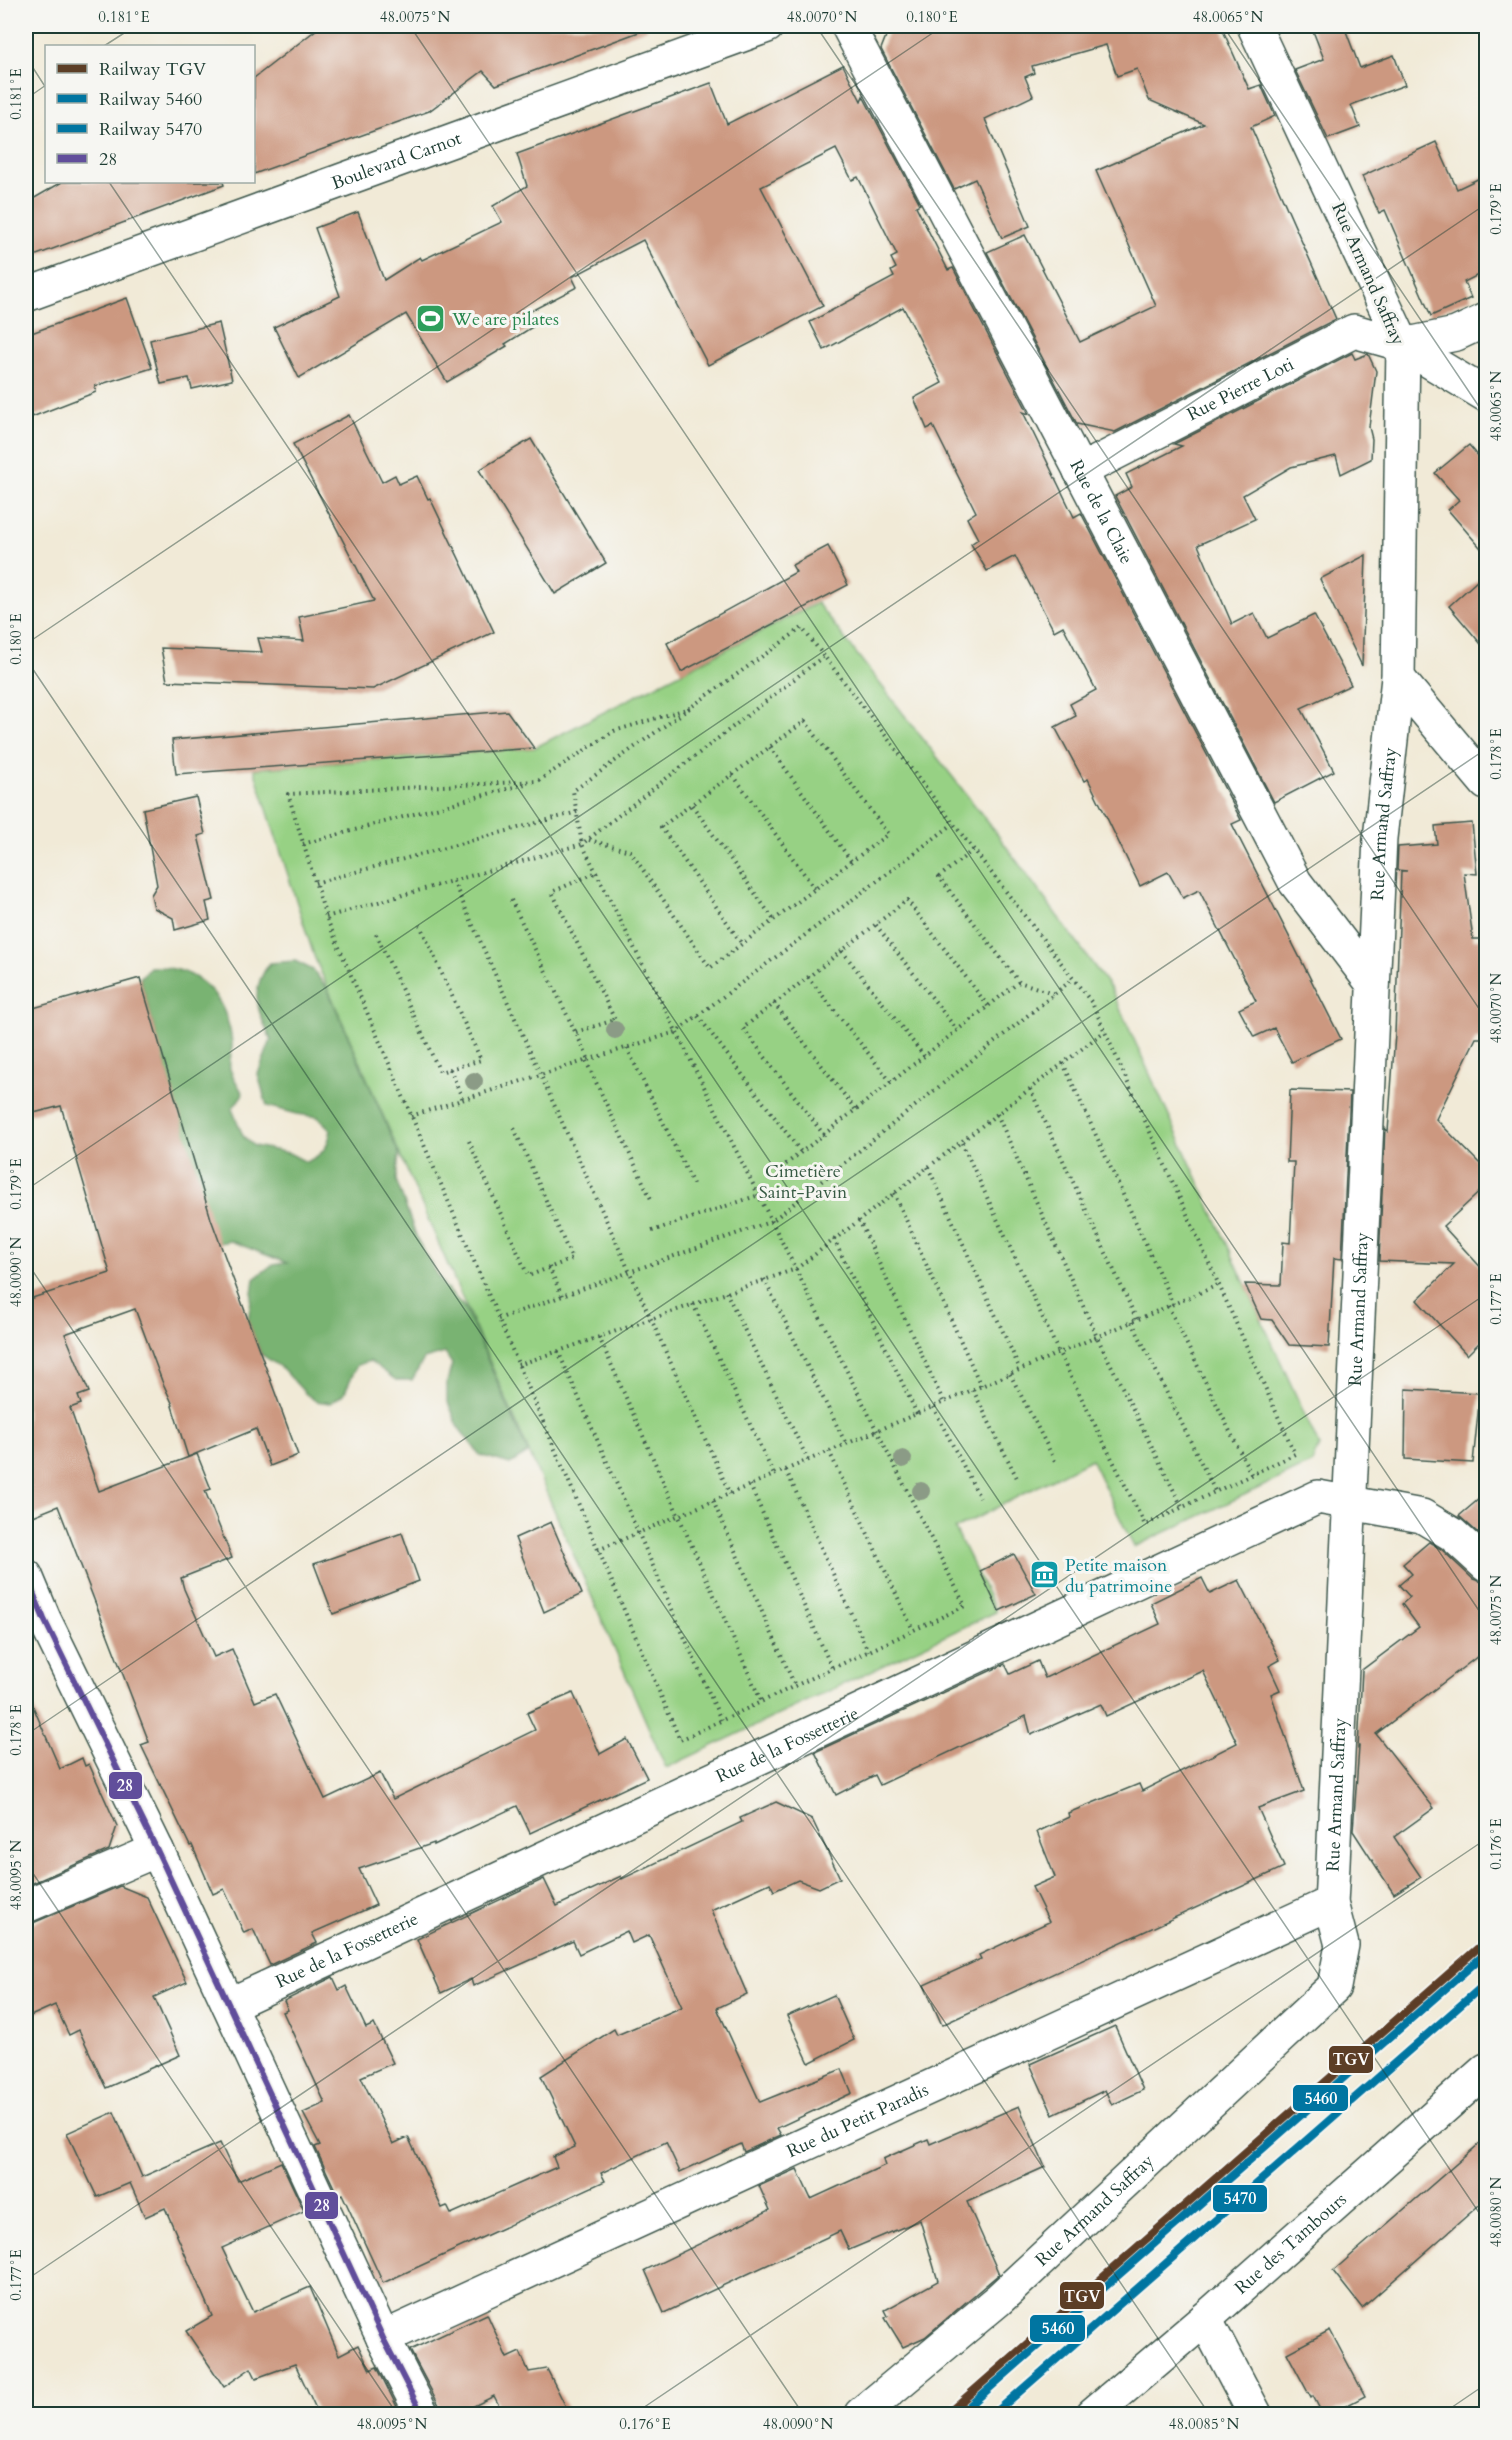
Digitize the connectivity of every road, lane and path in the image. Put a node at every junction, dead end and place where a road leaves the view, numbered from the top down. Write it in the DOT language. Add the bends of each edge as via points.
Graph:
graph roads {
  1 [pos="767,26"];
  2 [pos="848,26"];
  3 [pos="1254,26"];
  4 [pos="26,295"];
  5 [pos="1486,320"];
  6 [pos="1403,345"];
  7 [pos="1486,395"];
  8 [pos="1080,471"];
  9 [pos="824,656"];
  10 [pos="1398,678"];
  11 [pos="690,708"];
  12 [pos="770,747"];
  13 [pos="733,775"];
  14 [pos="534,782"];
  15 [pos="1486,783"];
  16 [pos="692,805"];
  17 [pos="577,812"];
  18 [pos="953,824"];
  19 [pos="588,840"];
  20 [pos="303,844"];
  21 [pos="582,844"];
  22 [pos="973,850"];
  23 [pos="851,861"];
  24 [pos="597,873"];
  25 [pos="453,881"];
  26 [pos="315,883"];
  27 [pos="815,889"];
  28 [pos="512,900"];
  29 [pos="326,917"];
  30 [pos="774,920"];
  31 [pos="420,925"];
  32 [pos="876,925"];
  33 [pos="376,934"];
  34 [pos="742,944"];
  35 [pos="842,951"];
  36 [pos="808,977"];
  37 [pos="1073,979"];
  38 [pos="1019,982"];
  39 [pos="1373,984"];
  40 [pos="1054,994"];
  41 [pos="774,1003"];
  42 [pos="988,1006"];
  43 [pos="698,1016"];
  44 [pos="957,1030"];
  45 [pos="1105,1031"];
  46 [pos="576,1032"];
  47 [pos="676,1032"];
  48 [pos="627,1048"];
  49 [pos="924,1056"];
  50 [pos="587,1060"];
  51 [pos="1062,1064"];
  52 [pos="450,1070"];
  53 [pos="540,1076"];
  54 [pos="891,1082"];
  55 [pos="1030,1089"];
  56 [pos="463,1100"];
  57 [pos="855,1109"];
  58 [pos="997,1114"];
  59 [pos="411,1116"];
  60 [pos="514,1128"];
  61 [pos="824,1135"];
  62 [pos="961,1141"];
  63 [pos="469,1142"];
  64 [pos="801,1152"];
  65 [pos="928,1167"];
  66 [pos="781,1168"];
  67 [pos="693,1184"];
  68 [pos="894,1193"];
  69 [pos="759,1195"];
  70 [pos="652,1201"];
  71 [pos="859,1220"];
  72 [pos="772,1221"];
  73 [pos="652,1231"];
  74 [pos="834,1239"];
  75 [pos="549,1267"];
  76 [pos="796,1269"];
  77 [pos="630,1272"];
  78 [pos="764,1279"];
  79 [pos="1218,1285"];
  80 [pos="726,1292"];
  81 [pos="562,1296"];
  82 [pos="693,1304"];
  83 [pos="1171,1305"];
  84 [pos="651,1318"];
  85 [pos="498,1319"];
  86 [pos="1135,1321"];
  87 [pos="1097,1336"];
  88 [pos="598,1337"];
  89 [pos="558,1351"];
  90 [pos="1059,1353"];
  91 [pos="518,1365"];
  92 [pos="1020,1369"];
  93 [pos="1010,1374"];
  94 [pos="981,1386"];
  95 [pos="973,1390"];
  96 [pos="944,1403"];
  97 [pos="933,1407"];
  98 [pos="917,1414"];
  99 [pos="877,1431"];
  100 [pos="846,1444"];
  101 [pos="829,1451"];
  102 [pos="808,1460"];
  103 [pos="1055,1461"];
  104 [pos="786,1470"];
  105 [pos="1251,1474"];
  106 [pos="774,1475"];
  107 [pos="1018,1480"];
  108 [pos="750,1485"];
  109 [pos="1215,1491"];
  110 [pos="730,1494"];
  111 [pos="980,1498"];
  112 [pos="713,1501"];
  113 [pos="1350,1503"];
  114 [pos="1182,1508"];
  115 [pos="678,1516"];
  116 [pos="638,1533"];
  117 [pos="598,1550"];
  118 [pos="1486,1565"];
  119 [pos="26,1576"];
  120 [pos="913,1630"];
  121 [pos="868,1651"];
  122 [pos="832,1668"];
  123 [pos="795,1686"];
  124 [pos="761,1701"];
  125 [pos="721,1720"];
  126 [pos="157,1850"];
  127 [pos="1331,1903"];
  128 [pos="26,1906"];
  129 [pos="229,2005"];
  130 [pos="1486,2070"];
  131 [pos="1205,2319"];
  132 [pos="383,2337"];
  133 [pos="422,2415"];
  134 [pos="861,2415"];
  135 [pos="1093,2415"];
  136 [pos="1255,2415"];
  1 -- 4 [label="street, Boulevard Carnot"];
  2 -- 8 [label="street, Rue de la Claie"];
  3 -- 6 [label="street, Rue Armand Saffray"];
  5 -- 6 [label="street" via="1456,334"];
  6 -- 7 [label="street"];
  6 -- 8 [label="street, Rue Pierre Loti" via="1354,332"];
  6 -- 10 [label="street, Rue Armand Saffray"];
  8 -- 39 [label="street, Rue de la Claie" via="1295,882"];
  9 -- 11 [label="path" via="802,628"];
  9 -- 18 [label="path"];
  9 -- 19 [label="path"];
  10 -- 15 [label="street"];
  10 -- 39 [label="street, Rue Armand Saffray" via="1380,838"];
  11 -- 14 [label="path" via="614,731"];
  11 -- 17 [label="path" via="573,791"];
  12 -- 13 [label="path"];
  12 -- 23 [label="path"];
  12 -- 23 [label="path" via="805,721 888,834"];
  13 -- 16 [label="path"];
  13 -- 27 [label="path"];
  14 -- 20 [label="path"];
  14 -- 20 [label="path" via="288,794"];
  16 -- 30 [label="path"];
  16 -- 34 [label="path" via="661,827"];
  17 -- 21 [label="path"];
  17 -- 26 [label="path"];
  18 -- 22 [label="path"];
  18 -- 43 [label="path"];
  19 -- 21 [label="path"];
  19 -- 34 [label="path" via="630,851 710,968"];
  20 -- 26 [label="path"];
  21 -- 24 [label="path"];
  21 -- 25 [label="path"];
  22 -- 37 [label="path"];
  22 -- 38 [label="path" via="939,877"];
  23 -- 27 [label="path"];
  24 -- 46 [label="path" via="552,892 615,1020"];
  24 -- 47 [label="path"];
  25 -- 29 [label="path"];
  25 -- 53 [label="path"];
  26 -- 29 [label="path"];
  27 -- 30 [label="path"];
  28 -- 46 [label="path"];
  29 -- 59 [label="path"];
  30 -- 34 [label="path"];
  31 -- 52 [label="path" via="481,1060"];
  32 -- 35 [label="path"];
  32 -- 42 [label="path" via="907,900"];
  32 -- 44 [label="path"];
  33 -- 52 [label="path" via="440,1072"];
  35 -- 36 [label="path"];
  35 -- 49 [label="path"];
  36 -- 41 [label="path"];
  36 -- 54 [label="path"];
  37 -- 40 [label="path"];
  37 -- 45 [label="path" via="1092,1003"];
  38 -- 40 [label="path"];
  38 -- 42 [label="path"];
  39 -- 113 [label="street, Rue Armand Saffray"];
  40 -- 72 [label="path"];
  41 -- 57 [label="path"];
  41 -- 61 [label="path" via="743,1028"];
  42 -- 44 [label="path"];
  43 -- 47 [label="path"];
  43 -- 64 [label="path"];
  44 -- 49 [label="path"];
  45 -- 51 [label="path"];
  45 -- 79 [label="path"];
  46 -- 50 [label="path"];
  47 -- 48 [label="path"];
  47 -- 69 [label="path"];
  48 -- 50 [label="path"];
  48 -- 67 [label="path"];
  49 -- 54 [label="path"];
  50 -- 53 [label="path"];
  50 -- 70 [label="path"];
  51 -- 55 [label="path"];
  51 -- 83 [label="path"];
  52 -- 56 [label="path"];
  53 -- 56 [label="path"];
  53 -- 77 [label="path"];
  54 -- 57 [label="path"];
  55 -- 58 [label="path"];
  55 -- 86 [label="path"];
  56 -- 59 [label="path"];
  57 -- 61 [label="path"];
  58 -- 62 [label="path"];
  58 -- 87 [label="path"];
  59 -- 85 [label="path"];
  60 -- 75 [label="path" via="572,1259"];
  61 -- 64 [label="path"];
  62 -- 65 [label="path"];
  62 -- 90 [label="path"];
  63 -- 75 [label="path" via="528,1276"];
  64 -- 66 [label="path"];
  65 -- 68 [label="path"];
  65 -- 92 [label="path"];
  68 -- 71 [label="path"];
  68 -- 94 [label="path"];
  69 -- 72 [label="path"];
  69 -- 73 [label="path"];
  71 -- 74 [label="path"];
  71 -- 96 [label="path"];
  72 -- 76 [label="path"];
  72 -- 77 [label="path"];
  74 -- 76 [label="path"];
  74 -- 98 [label="path"];
  75 -- 81 [label="path"];
  76 -- 78 [label="path"];
  76 -- 99 [label="path"];
  77 -- 81 [label="path"];
  77 -- 84 [label="path"];
  78 -- 80 [label="path"];
  78 -- 100 [label="path"];
  79 -- 83 [label="path"];
  79 -- 105 [label="path" via="1295,1454"];
  80 -- 82 [label="path"];
  80 -- 102 [label="path"];
  81 -- 85 [label="path"];
  82 -- 84 [label="path"];
  82 -- 106 [label="path"];
  83 -- 86 [label="path"];
  83 -- 105 [label="path"];
  84 -- 88 [label="path"];
  84 -- 110 [label="path"];
  85 -- 91 [label="path"];
  86 -- 87 [label="path"];
  86 -- 109 [label="path"];
  87 -- 90 [label="path"];
  87 -- 114 [label="path"];
  88 -- 89 [label="path"];
  88 -- 115 [label="path"];
  89 -- 91 [label="path"];
  89 -- 116 [label="path"];
  90 -- 92 [label="path"];
  90 -- 114 [label="path" via="1145,1525"];
  91 -- 117 [label="path"];
  92 -- 93 [label="path"];
  93 -- 94 [label="path"];
  93 -- 103 [label="path"];
  94 -- 95 [label="path"];
  95 -- 96 [label="path"];
  95 -- 107 [label="path"];
  96 -- 97 [label="path"];
  97 -- 98 [label="path"];
  97 -- 111 [label="path"];
  98 -- 99 [label="path"];
  99 -- 100 [label="path"];
  99 -- 120 [label="path" via="965,1606"];
  100 -- 101 [label="path"];
  101 -- 102 [label="path"];
  101 -- 120 [label="path"];
  102 -- 104 [label="path"];
  104 -- 106 [label="path"];
  104 -- 121 [label="path"];
  105 -- 109 [label="path"];
  106 -- 108 [label="path"];
  108 -- 110 [label="path"];
  108 -- 122 [label="path"];
  109 -- 114 [label="path"];
  110 -- 112 [label="path"];
  112 -- 115 [label="path"];
  112 -- 123 [label="path"];
  113 -- 118 [label="street, Rue de la Fossetterie" via="1422,1516 1452,1534"];
  113 -- 127 [label="street, Rue Armand Saffray"];
  113 -- 129 [label="street, Rue de la Fossetterie" via="1318,1497"];
  115 -- 116 [label="path"];
  115 -- 124 [label="path"];
  116 -- 117 [label="path"];
  116 -- 125 [label="path"];
  117 -- 125 [label="path" via="680,1740"];
  119 -- 126 [label="street"];
  120 -- 121 [label="path"];
  121 -- 122 [label="path"];
  122 -- 123 [label="path"];
  123 -- 124 [label="path"];
  124 -- 125 [label="path"];
  126 -- 128 [label="street"];
  126 -- 129 [label="street"];
  127 -- 132 [label="street, Rue du Petit Paradis"];
  127 -- 134 [label="street, Rue Armand Saffray" via="1342,1945 1334,1987 998,2300"];
  129 -- 132 [label="street"];
  130 -- 131 [label="street, Rue des Tambours"];
  131 -- 135 [label="street, Rue des Tambours"];
  131 -- 136 [label="street"];
  132 -- 133 [label="street"];
}
